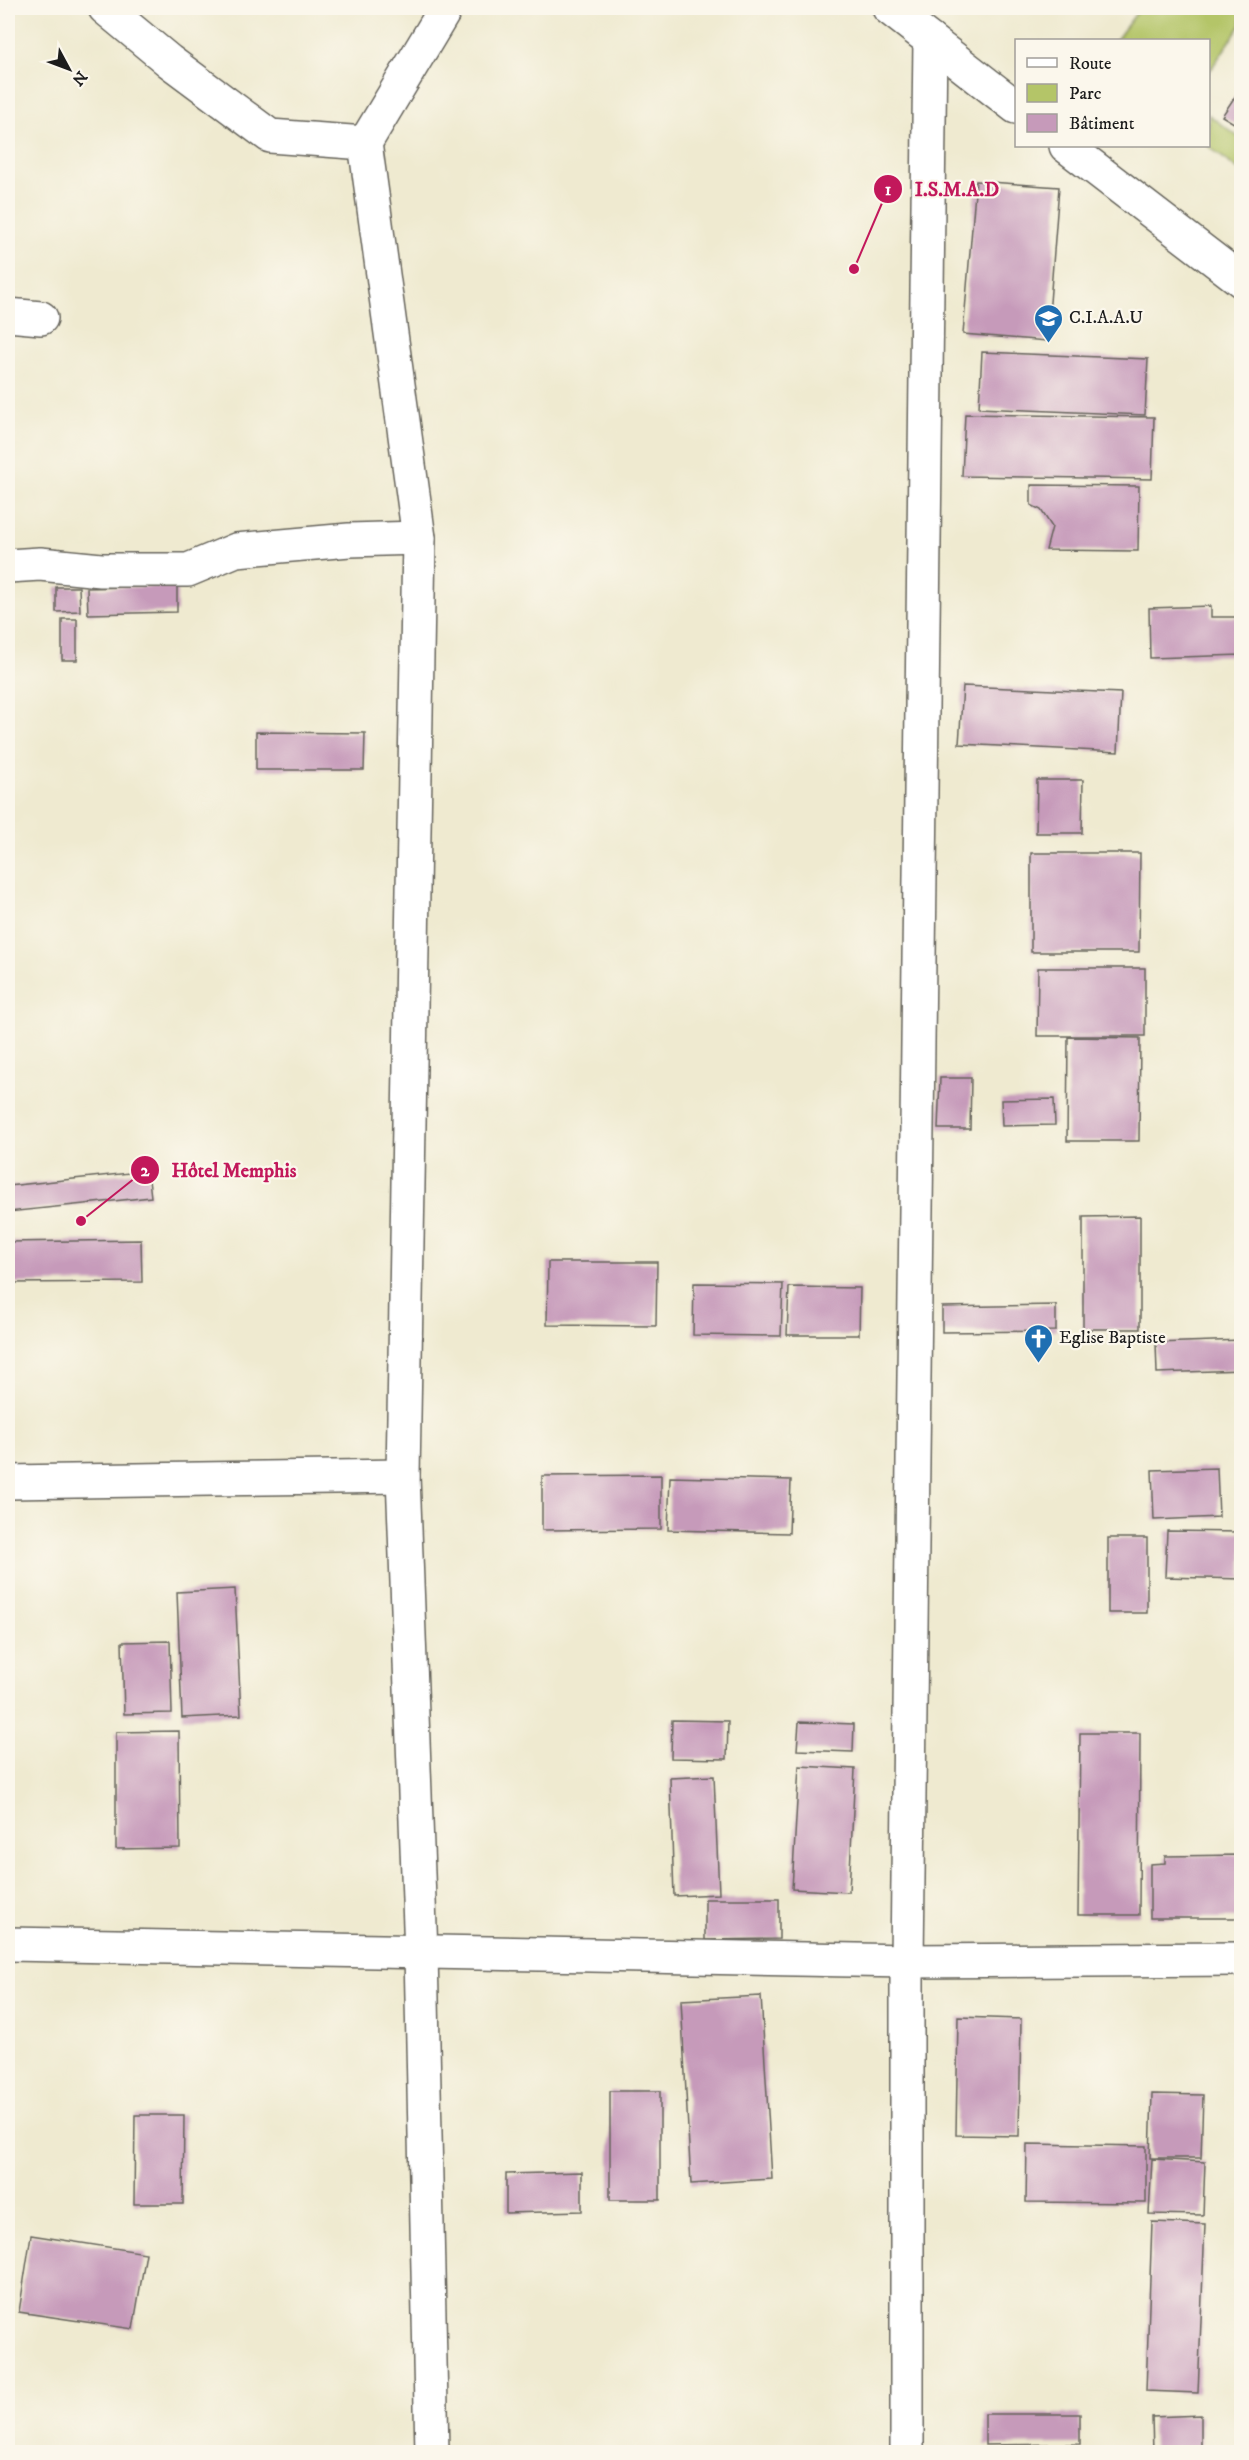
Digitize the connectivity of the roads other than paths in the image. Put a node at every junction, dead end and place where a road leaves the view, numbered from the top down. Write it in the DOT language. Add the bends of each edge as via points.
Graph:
graph roads {
  1 [pos="105,8"];
  2 [pos="446,8"];
  3 [pos="889,8"];
  4 [pos="930,40"];
  5 [pos="1015,105"];
  6 [pos="365,143"];
  7 [pos="1067,147"];
  8 [pos="1242,281"];
  9 [pos="8,315"];
  10 [pos="40,318"];
  11 [pos="419,538"];
  12 [pos="8,566"];
  13 [pos="403,1476"];
  14 [pos="8,1482"];
  15 [pos="8,1944"];
  16 [pos="421,1953"];
  17 [pos="1242,1959"];
  18 [pos="907,1961"];
  19 [pos="432,2452"];
  20 [pos="907,2452"];
  1 -- 6 [label="street" via="270,136"];
  2 -- 6 [label="street"];
  3 -- 4 [label="street"];
  4 -- 5 [label="street"];
  4 -- 18 [label="street"];
  6 -- 11 [label="street"];
  7 -- 8 [label="street"];
  9 -- 10 [label="street"];
  11 -- 12 [label="street" via="236,550 188,570"];
  11 -- 13 [label="street"];
  13 -- 14 [label="street"];
  13 -- 16 [label="street"];
  15 -- 16 [label="street"];
  16 -- 18 [label="street"];
  16 -- 19 [label="street"];
  17 -- 18 [label="street"];
  18 -- 20 [label="street"];
}
